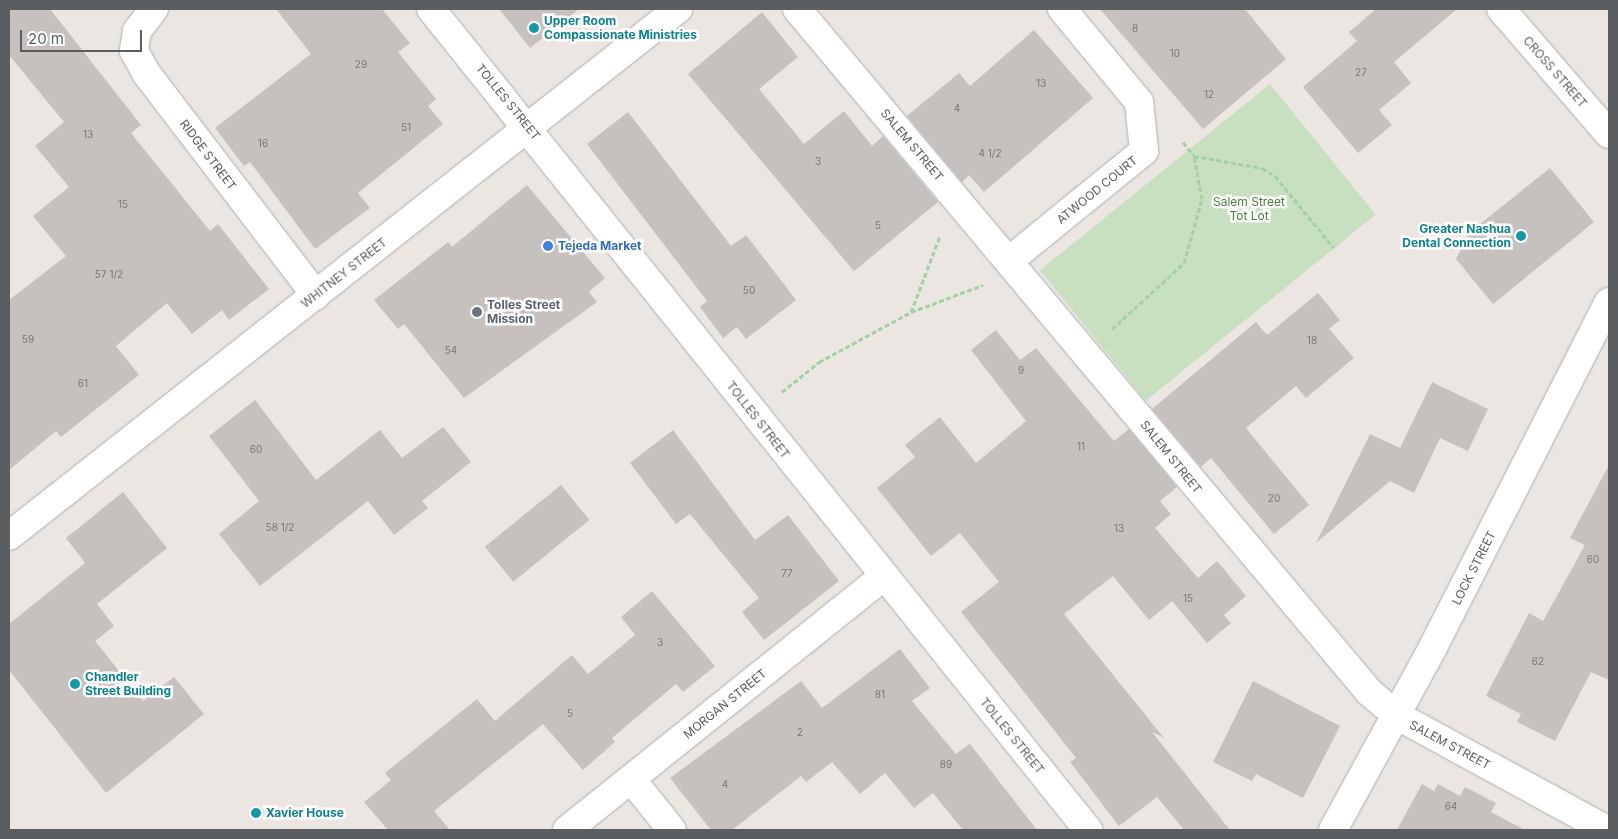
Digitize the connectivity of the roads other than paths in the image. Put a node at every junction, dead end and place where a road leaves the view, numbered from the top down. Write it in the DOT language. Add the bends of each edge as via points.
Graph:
graph roads {
  1 [pos="154,9"];
  2 [pos="431,9"];
  3 [pos="678,9"];
  4 [pos="797,9"];
  5 [pos="1062,9"];
  6 [pos="1501,9"];
  7 [pos="529,128"];
  8 [pos="1609,134"];
  9 [pos="1010,260"];
  10 [pos="316,295"];
  11 [pos="1609,302"];
  12 [pos="9,536"];
  13 [pos="883,577"];
  14 [pos="1396,715"];
  15 [pos="631,779"];
  16 [pos="567,830"];
  17 [pos="672,830"];
  18 [pos="1088,830"];
  19 [pos="1333,830"];
  20 [pos="1607,830"];
  1 -- 10 [label="street, RIDGE STREET" via="137,31 134,51 146,73"];
  2 -- 7 [label="street, TOLLES STREET"];
  3 -- 7 [label="street, WHITNEY STREET"];
  4 -- 9 [label="street, SALEM STREET"];
  5 -- 9 [label="street, ATWOOD COURT" via="1139,102 1144,151"];
  6 -- 8 [label="street, CROSS STREET"];
  7 -- 10 [label="street, WHITNEY STREET"];
  7 -- 13 [label="street, TOLLES STREET"];
  9 -- 14 [label="street, SALEM STREET" via="1306,622"];
  10 -- 12 [label="street, WHITNEY STREET"];
  11 -- 14 [label="street, LOCK STREET"];
  13 -- 15 [label="street, MORGAN STREET"];
  13 -- 18 [label="street, TOLLES STREET"];
  14 -- 19 [label="street, LOCK STREET"];
  14 -- 20 [label="street, SALEM STREET"];
  15 -- 16 [label="street, MORGAN STREET"];
  15 -- 17 [label="street"];
}
